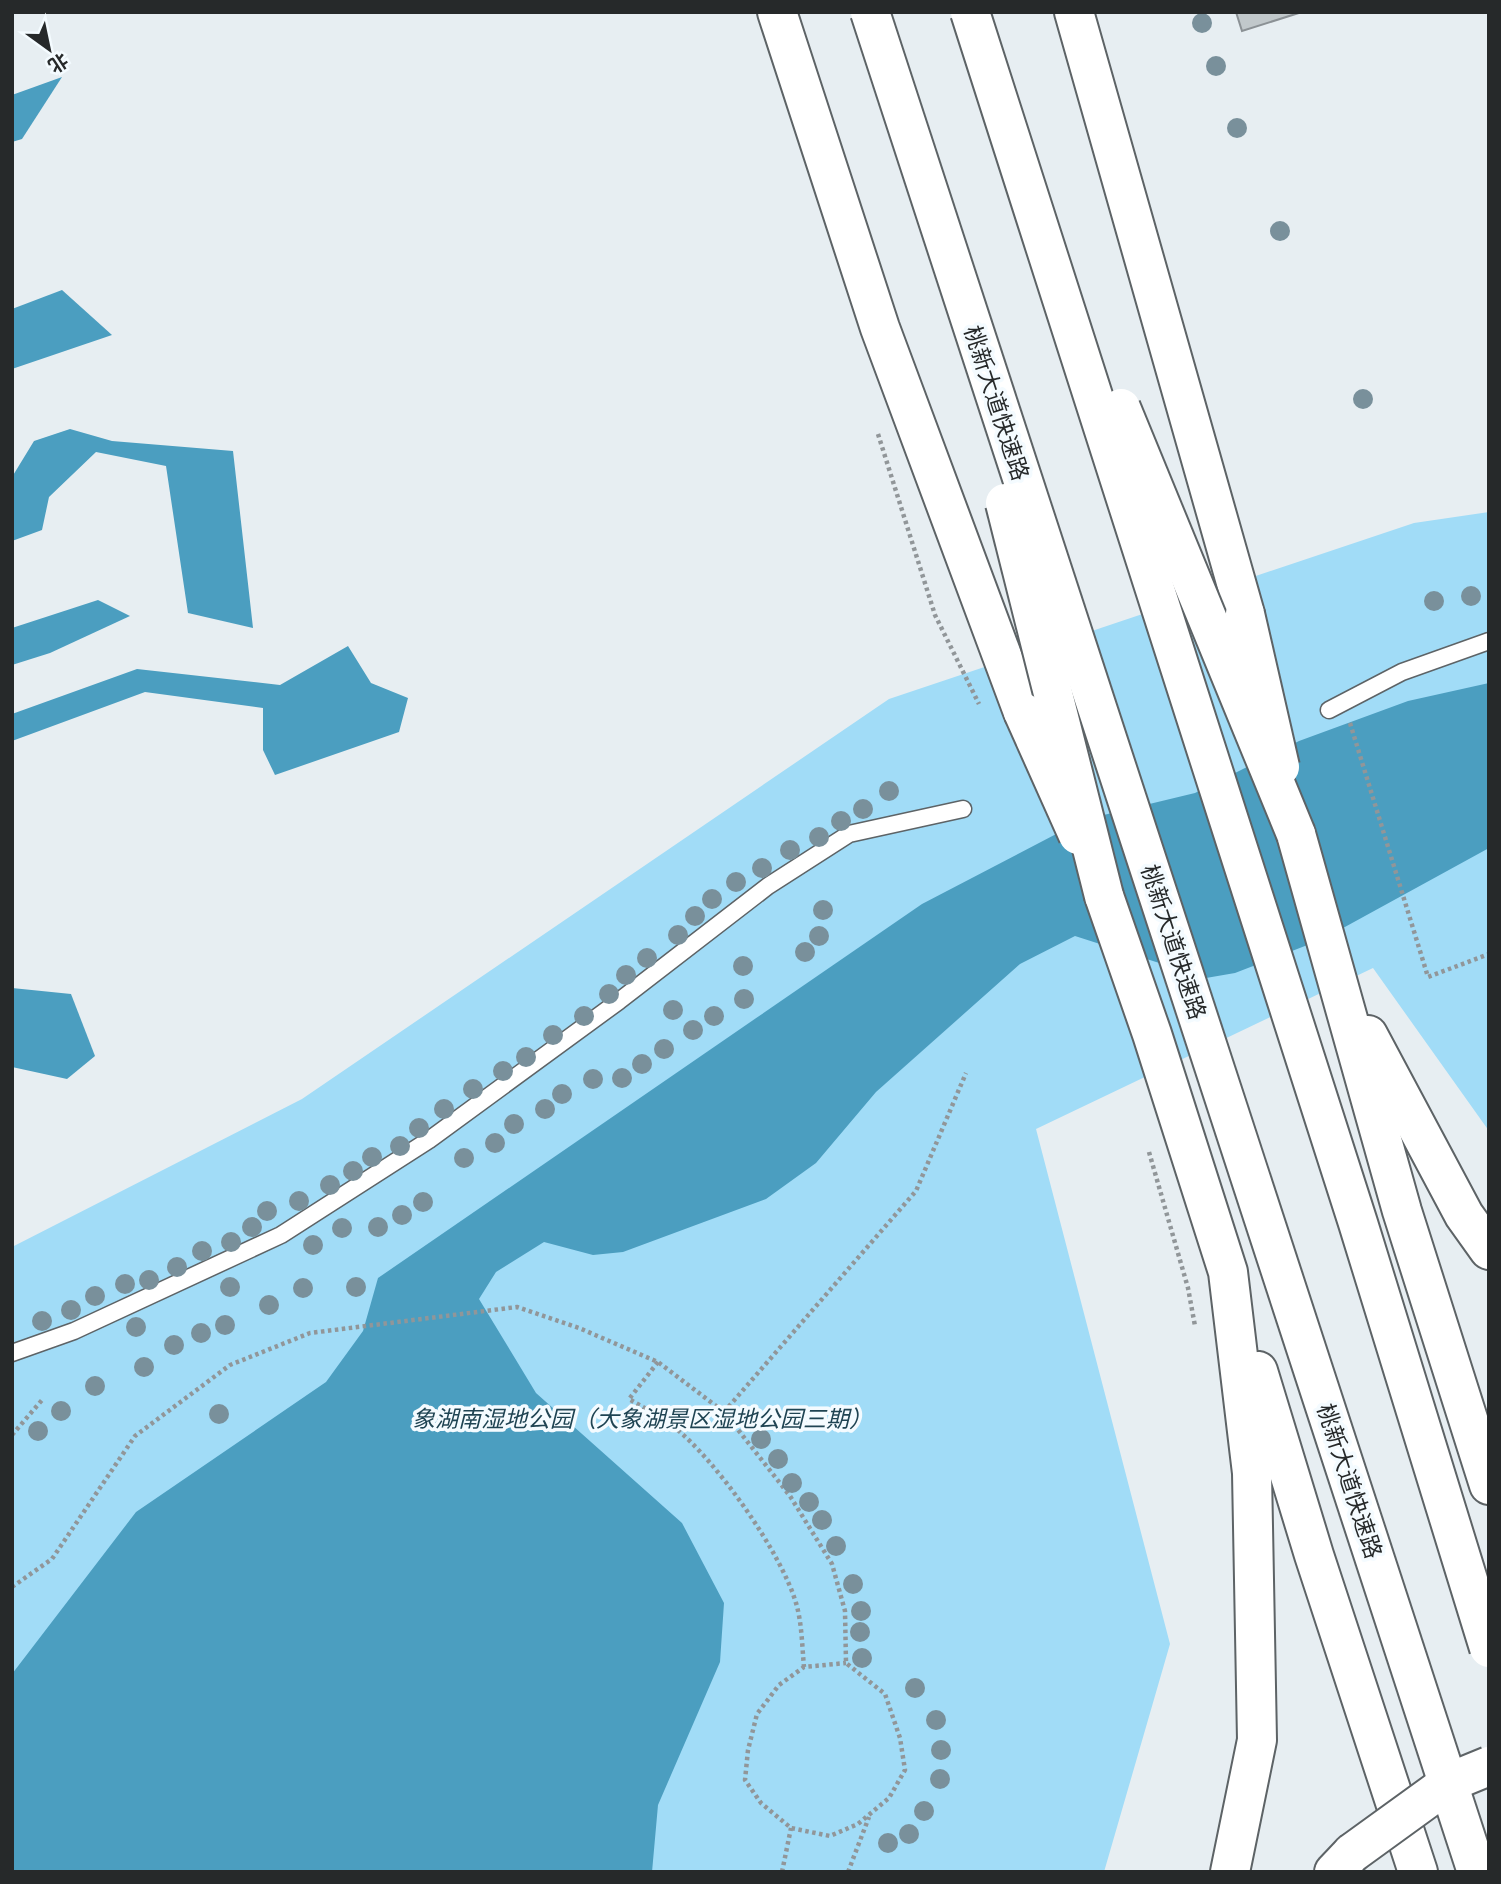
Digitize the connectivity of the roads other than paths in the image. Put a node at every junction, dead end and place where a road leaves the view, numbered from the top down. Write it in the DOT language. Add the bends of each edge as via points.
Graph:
graph roads {
  1 [pos="777,12"];
  2 [pos="870,12"];
  3 [pos="970,12"];
  4 [pos="1074,12"];
  5 [pos="1013,144"];
  6 [pos="921,172"];
  7 [pos="1489,641"];
  8 [pos="1329,710"];
  9 [pos="963,809"];
  10 [pos="1296,834"];
  11 [pos="1104,895"];
  12 [pos="1332,967"];
  13 [pos="1489,1250"];
  14 [pos="1228,1272"];
  15 [pos="12,1353"];
  16 [pos="1489,1485"];
  17 [pos="1489,1648"];
  18 [pos="1489,1766"];
  19 [pos="1230,1872"];
  20 [pos="1334,1872"];
  21 [pos="1418,1872"];
  22 [pos="1477,1872"];
  1 -- 11 [label="main road, bridge" via="880,328 1023,712"];
  2 -- 6 [label="main road, 桃新大道快速路, bridge"];
  3 -- 5 [label="main road, bridge"];
  4 -- 10 [label="main road, bridge" via="1245,614"];
  5 -- 10 [label="main road, bridge"];
  5 -- 17 [label="main road, bridge" via="1350,1196"];
  6 -- 11 [label="main road, bridge"];
  6 -- 22 [label="main road, 桃新大道快速路, bridge"];
  7 -- 8 [label="lane" via="1402,672"];
  9 -- 15 [label="lane" via="849,834 768,886 429,1140 281,1235 74,1331"];
  10 -- 12 [label="main road"];
  11 -- 14 [label="main road"];
  12 -- 13 [label="main road" via="1464,1216"];
  12 -- 16 [label="main road" via="1402,1211"];
  14 -- 19 [label="main road" via="1252,1473 1257,1740"];
  14 -- 21 [label="main road"];
  18 -- 20 [label="main road, bridge" via="1450,1782 1352,1853"];
}
